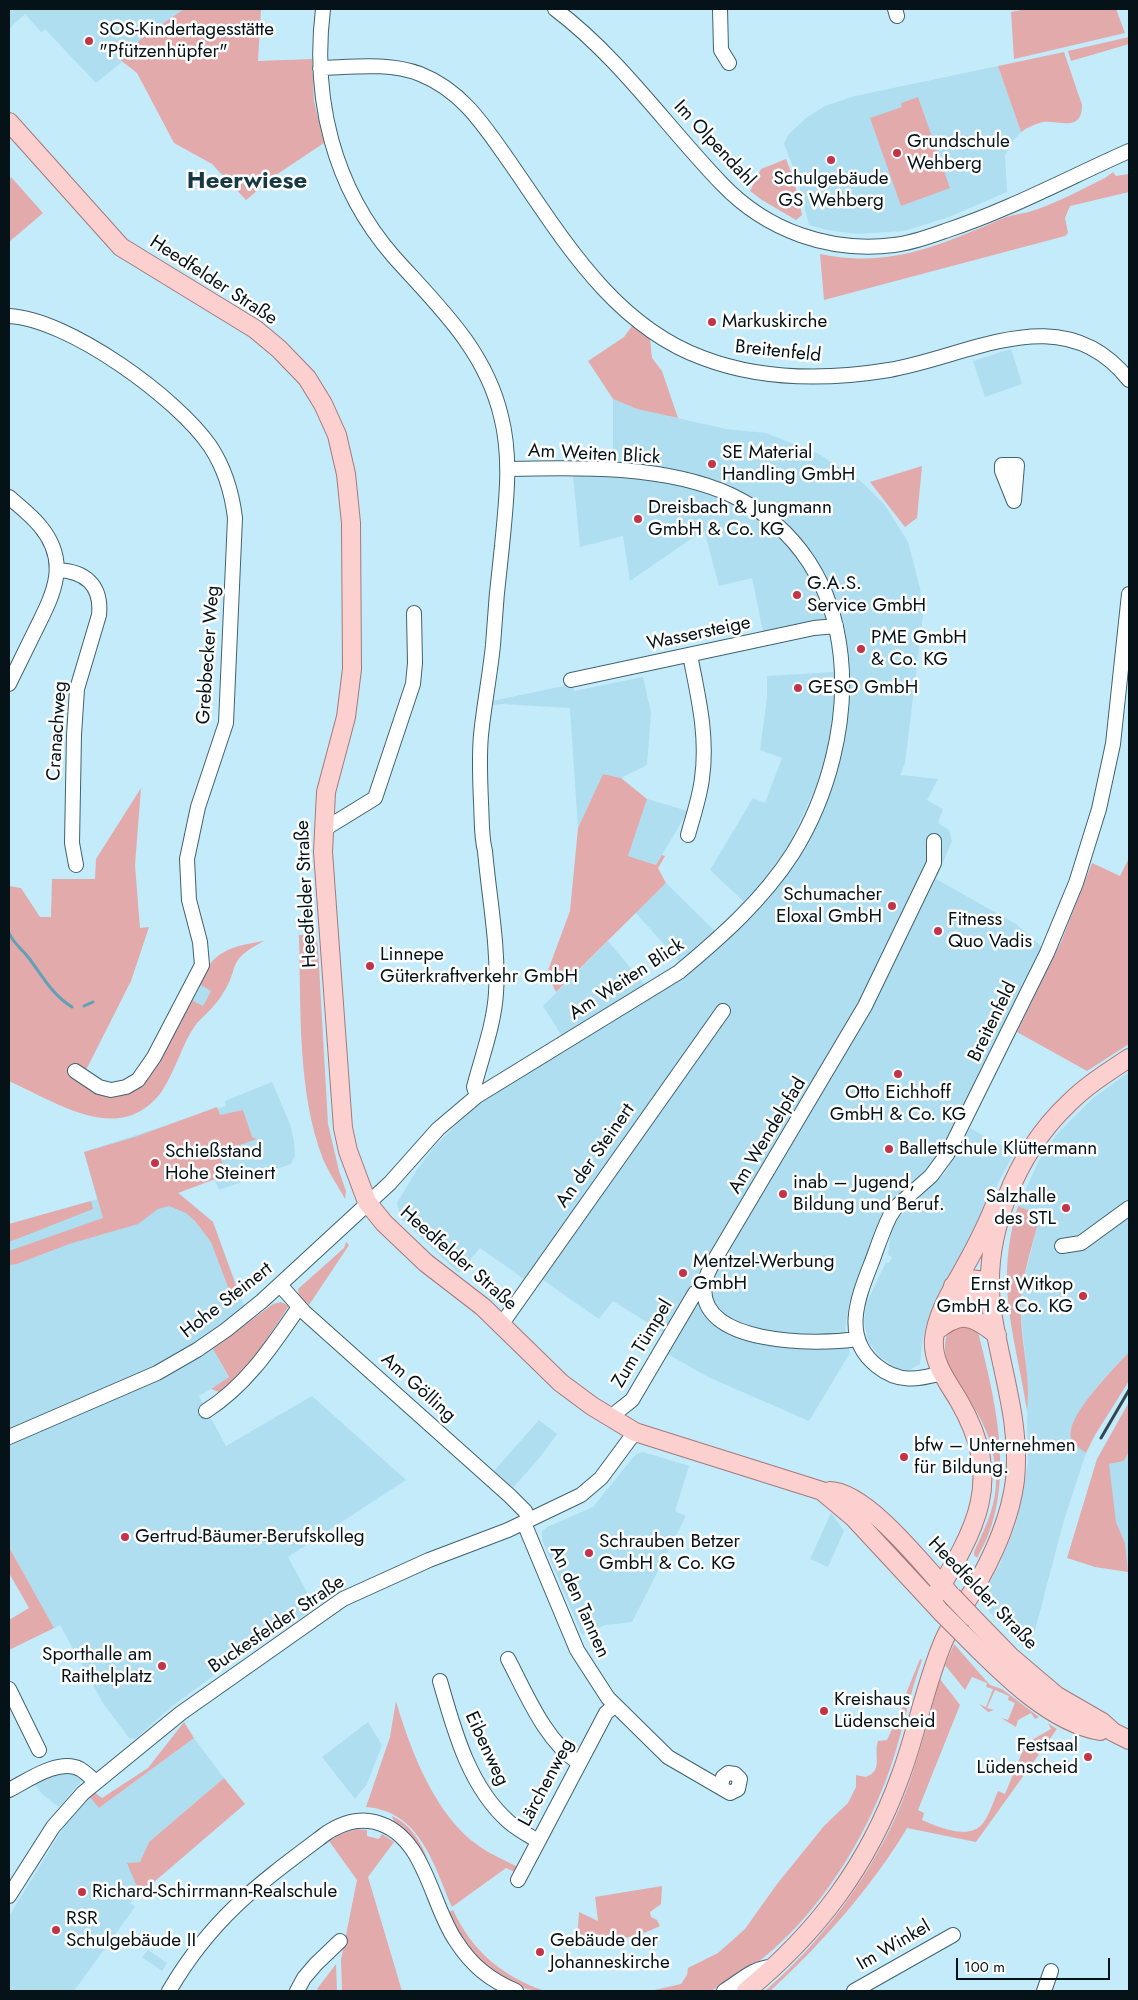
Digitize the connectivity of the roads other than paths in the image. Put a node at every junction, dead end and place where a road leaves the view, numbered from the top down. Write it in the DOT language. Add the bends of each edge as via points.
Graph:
graph roads {
  1 [pos="323,9"];
  2 [pos="555,9"];
  3 [pos="720,9"];
  4 [pos="729,63"];
  5 [pos="320,68"];
  6 [pos="9,122"];
  7 [pos="1129,152"];
  8 [pos="9,316"];
  9 [pos="1129,380"];
  10 [pos="508,470"];
  11 [pos="9,497"];
  12 [pos="57,570"];
  13 [pos="1129,594"];
  14 [pos="414,613"];
  15 [pos="836,626"];
  16 [pos="690,655"];
  17 [pos="572,680"];
  18 [pos="9,684"];
  19 [pos="323,830"];
  20 [pos="688,835"];
  21 [pos="934,841"];
  22 [pos="76,865"];
  23 [pos="723,1011"];
  24 [pos="1129,1058"];
  25 [pos="75,1071"];
  26 [pos="477,1096"];
  27 [pos="1034,1145"];
  28 [pos="367,1202"];
  29 [pos="1129,1208"];
  30 [pos="1062,1246"];
  31 [pos="280,1285"];
  32 [pos="954,1286"];
  33 [pos="704,1289"];
  34 [pos="990,1290"];
  35 [pos="299,1307"];
  36 [pos="937,1324"];
  37 [pos="501,1325"];
  38 [pos="996,1335"];
  39 [pos="857,1339"];
  40 [pos="942,1373"];
  41 [pos="206,1411"];
  42 [pos="613,1419"];
  43 [pos="635,1432"];
  44 [pos="9,1437"];
  45 [pos="822,1491"];
  46 [pos="527,1521"];
  47 [pos="947,1591"];
  48 [pos="937,1607"];
  49 [pos="508,1659"];
  50 [pos="440,1681"];
  51 [pos="9,1689"];
  52 [pos="614,1706"];
  53 [pos="1113,1732"];
  54 [pos="1129,1740"];
  55 [pos="39,1750"];
  56 [pos="579,1763"];
  57 [pos="95,1782"];
  58 [pos="721,1786"];
  59 [pos="9,1790"];
  60 [pos="538,1841"];
  61 [pos="518,1880"];
  62 [pos="9,1896"];
  63 [pos="953,1935"];
  64 [pos="340,1941"];
  65 [pos="774,1967"];
  66 [pos="1051,1971"];
  67 [pos="169,1991"];
  68 [pos="297,1991"];
  69 [pos="516,1991"];
  70 [pos="724,1991"];
  71 [pos="746,1991"];
  72 [pos="854,1991"];
  73 [pos="1044,1991"];
  1 -- 5 [label="street, Am Weiten Blick"];
  2 -- 7 [label="street, Im Olpendahl" via="609,57 731,193 768,222 818,241 871,246 920,239 989,216"];
  3 -- 4 [label="street" via="721,50"];
  5 -- 9 [label="street, Breitenfeld" via="404,69 454,92 480,121 594,280 636,321 700,357 753,371 825,376 898,368 1006,339 1047,335 1070,340 1098,352 1112,361"];
  5 -- 10 [label="street, Am Weiten Blick" via="327,125 353,198 377,236 453,321 482,364 502,417"];
  6 -- 19 [label="main road, Heedfelder Straße" via="121,247 254,329 279,349 307,378 330,417 343,458 349,492 353,642 350,696 326,792"];
  8 -- 25 [label="street, Grebbecker Weg" via="55,329 97,349 183,416 206,441 220,464 235,518 226,723 198,807 187,858 188,895 202,964 154,1057 138,1080 111,1090 99,1087"];
  10 -- 15 [label="street, Am Weiten Blick" via="564,468 658,475 704,485 733,496 771,520 802,552 824,590"];
  10 -- 26 [label="street, Am Weiten Blick" via="493,645 480,737 482,840 496,994 474,1087"];
  11 -- 12 [label="street" via="40,526 54,550"];
  12 -- 18 [label="street" via="52,598"];
  12 -- 22 [label="street, Cranachweg" via="78,572 91,582 100,610 84,662 75,711 72,843"];
  13 -- 39 [label="street, Breitenfeld" via="1113,744 1099,809 1076,884 1047,953 948,1154 931,1176 896,1207 885,1226 858,1300"];
  14 -- 19 [label="street" via="412,684 376,798"];
  15 -- 16 [label="street, Wassersteige"];
  15 -- 26 [label="street, Am Weiten Blick" via="842,678 841,715 834,761 806,830 777,876 737,921 679,972"];
  16 -- 17 [label="street, Wassersteige"];
  16 -- 20 [label="street" via="701,709 704,749 701,786"];
  19 -- 28 [label="main road, Heedfelder Straße" via="342,1122 348,1151"];
  21 -- 33 [label="street, Am Wendelpfad" via="934,863 870,998 718,1254"];
  23 -- 37 [label="street, An der Steinert"];
  24 -- 27 [label="main road" via="1069,1102"];
  26 -- 28 [label="street, Am Weiten Blick" via="438,1129 390,1183"];
  27 -- 32 [label="main road" via="1020,1154"];
  27 -- 34 [label="main road" via="1000,1217"];
  28 -- 31 [label="street, Hohe Steinert"];
  28 -- 37 [label="main road, Heedfelder Straße" via="406,1245"];
  29 -- 30 [label="street" via="1081,1243"];
  31 -- 35 [label="street, Am Gölling"];
  31 -- 44 [label="street, Hohe Steinert" via="230,1327 178,1361"];
  32 -- 34 [label="main road" via="976,1279 987,1283"];
  32 -- 36 [label="main road"];
  33 -- 39 [label="street" via="717,1318 740,1330 808,1343"];
  33 -- 42 [label="street, Zum Tümpel" via="695,1293 632,1400"];
  34 -- 36 [label="main road" via="966,1296"];
  34 -- 38 [label="main road"];
  35 -- 41 [label="street" via="251,1374 231,1394"];
  35 -- 46 [label="street, Am Gölling" via="495,1482 525,1511"];
  36 -- 38 [label="main road" via="966,1317"];
  36 -- 40 [label="main road" via="934,1350"];
  37 -- 42 [label="main road, Heedfelder Straße" via="561,1382"];
  38 -- 65 [label="main road" via="1008,1384 1015,1450 1015,1478 1006,1522 992,1554 945,1636 900,1777 871,1842 826,1912"];
  39 -- 40 [label="street, Breitenfeld" via="870,1360 886,1373 909,1380"];
  40 -- 47 [label="main road" via="977,1440 984,1485 977,1515"];
  42 -- 43 [label="main road, Heedfelder Straße"];
  43 -- 45 [label="main road, Heedfelder Straße"];
  43 -- 46 [label="street, Buckesfelder Straße" via="615,1461 590,1488 575,1499"];
  45 -- 47 [label="main road, Heedfelder Straße" via="839,1491 869,1509"];
  45 -- 48 [label="main road, Heedfelder Straße" via="853,1517"];
  46 -- 52 [label="street, An den Tannen" via="577,1650"];
  46 -- 57 [label="street, Buckesfelder Straße" via="383,1579 327,1608 181,1713"];
  47 -- 48 [label="main road"];
  47 -- 53 [label="main road, Heedfelder Straße, bridge" via="1010,1656 1051,1690"];
  48 -- 53 [label="main road, Heedfelder Straße, bridge" via="1018,1685 1052,1710 1097,1731"];
  49 -- 56 [label="street" via="545,1726"];
  50 -- 60 [label="street, Eibenweg" via="458,1739 485,1794 511,1824"];
  51 -- 55 [label="street"];
  52 -- 56 [label="street, Lärchenweg" via="606,1713"];
  52 -- 58 [label="street, An den Tannen" via="668,1756"];
  53 -- 54 [label="main road, Heedfelder Straße"];
  56 -- 60 [label="street, Lärchenweg"];
  57 -- 59 [label="street" via="80,1769 67,1766"];
  57 -- 62 [label="street, Buckesfelder Straße" via="53,1827"];
  60 -- 61 [label="street, Lärchenweg"];
  63 -- 72 [label="street, Im Winkel"];
  64 -- 68 [label="street" via="304,1978"];
  65 -- 70 [label="street" via="754,1972"];
  65 -- 71 [label="main road"];
  66 -- 73 [label="street"];
  67 -- 69 [label="street" via="204,1939 240,1900 328,1832 358,1820 385,1826 405,1840 419,1862 456,1942 486,1977"];
}
